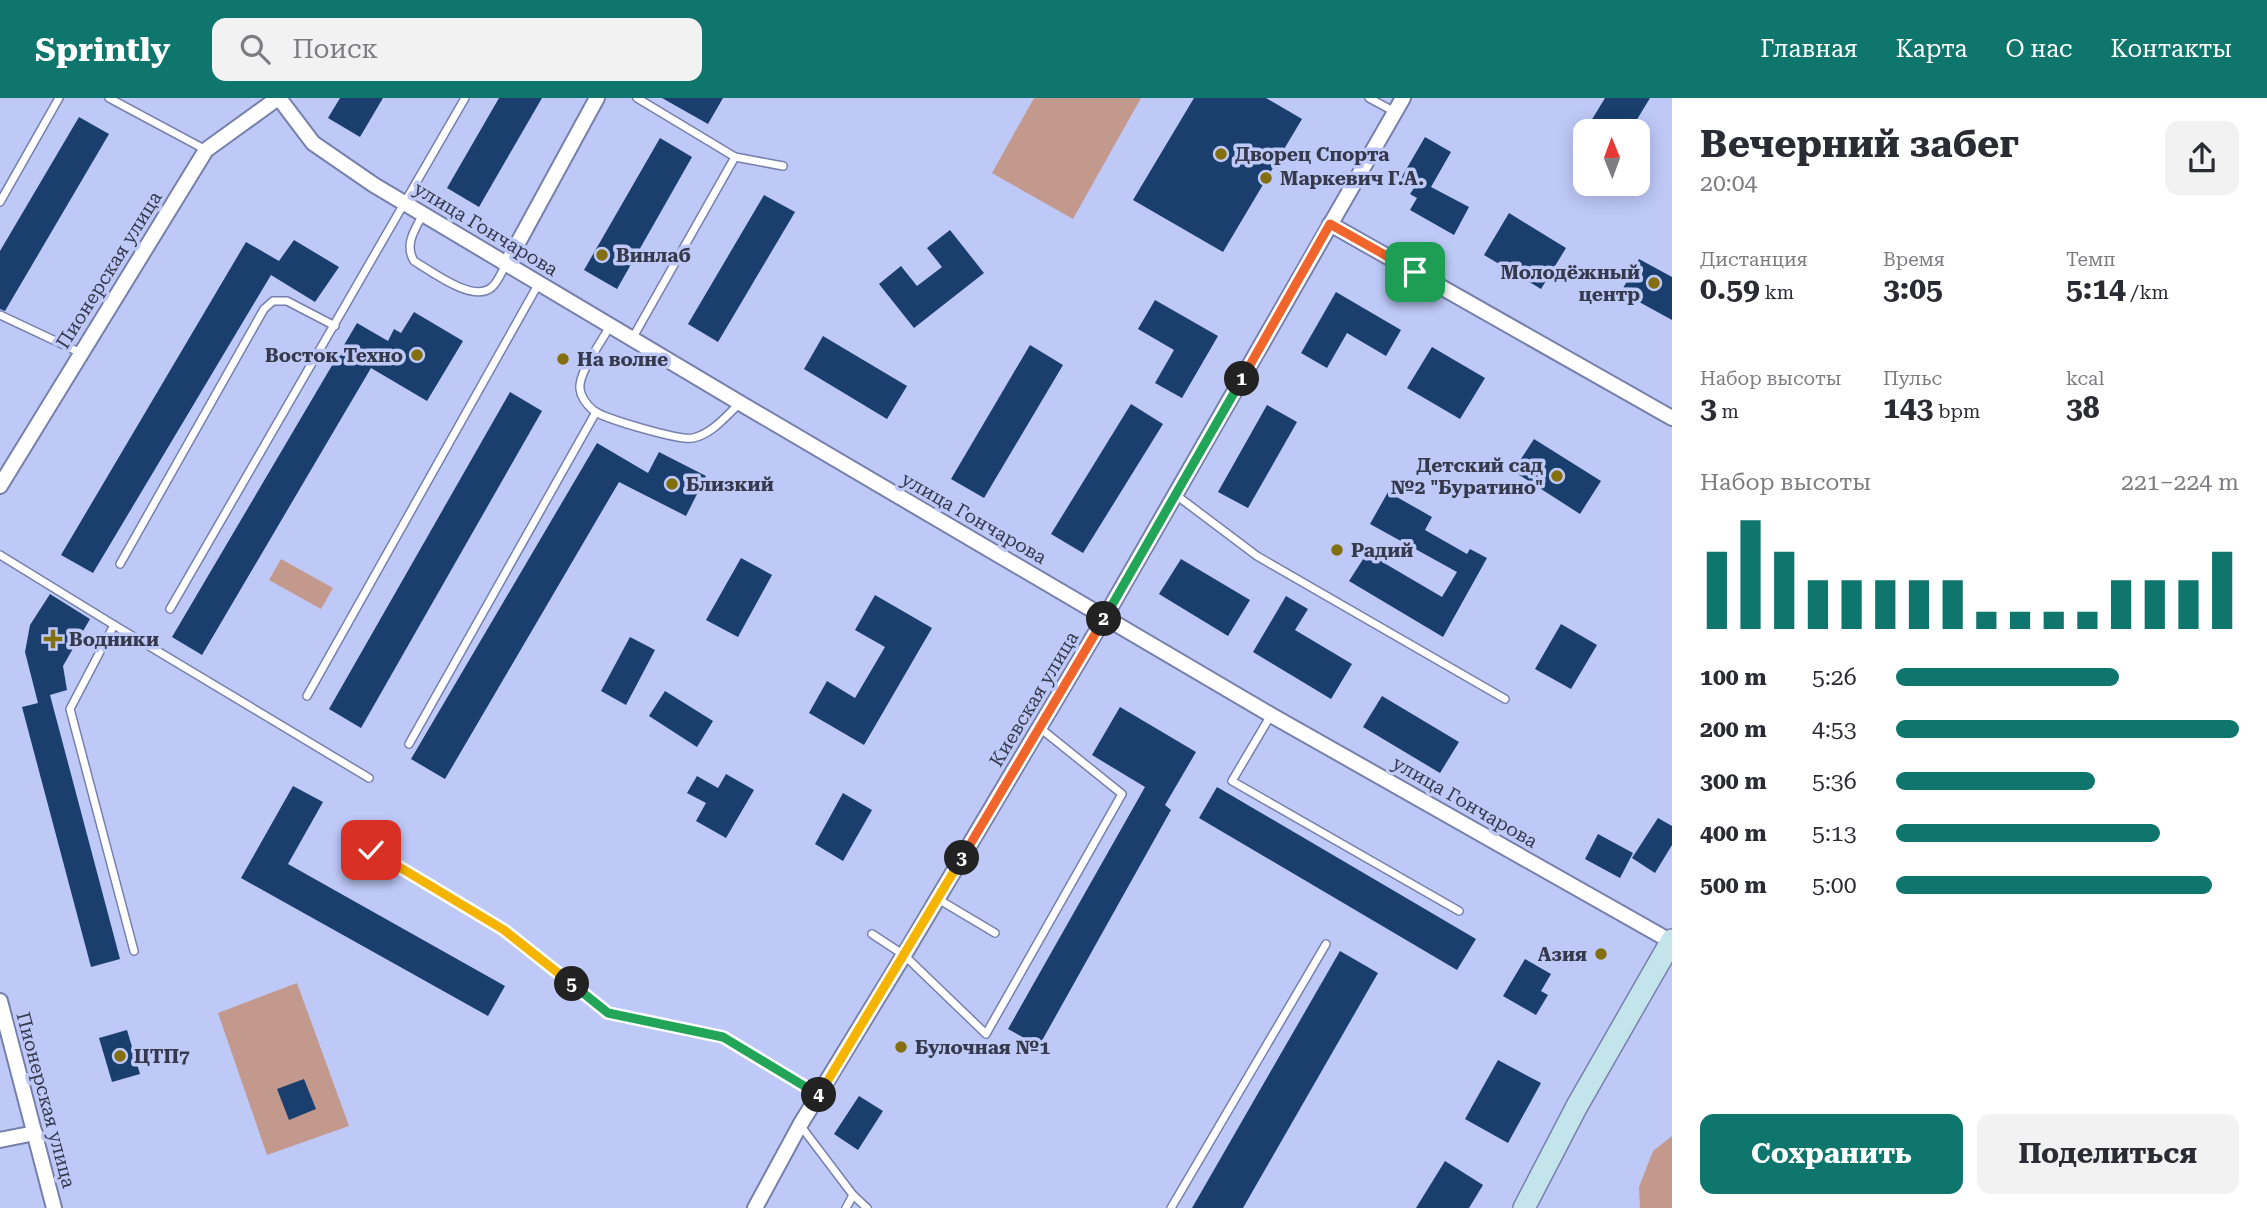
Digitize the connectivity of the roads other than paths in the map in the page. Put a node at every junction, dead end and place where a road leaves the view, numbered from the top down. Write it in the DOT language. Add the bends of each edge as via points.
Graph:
graph roads {
  1 [pos="59,98"];
  2 [pos="109,98"];
  3 [pos="279,98"];
  4 [pos="465,98"];
  5 [pos="597,98"];
  6 [pos="637,98"];
  7 [pos="1369,98"];
  8 [pos="1404,98"];
  9 [pos="1396,112"];
  10 [pos="206,150"];
  11 [pos="735,157"];
  12 [pos="783,166"];
  13 [pos="0,202"];
  14 [pos="406,204"];
  15 [pos="423,214"];
  16 [pos="1330,224"];
  17 [pos="507,263"];
  18 [pos="540,283"];
  19 [pos="0,315"];
  20 [pos="335,326"];
  21 [pos="610,326"];
  22 [pos="631,339"];
  23 [pos="81,353"];
  24 [pos="740,403"];
  25 [pos="596,412"];
  26 [pos="1672,418"];
  27 [pos="0,486"];
  28 [pos="1176,495"];
  29 [pos="0,555"];
  30 [pos="120,564"];
  31 [pos="170,610"];
  32 [pos="1105,617"];
  33 [pos="114,625"];
  34 [pos="307,696"];
  35 [pos="1505,699"];
  36 [pos="1271,715"];
  37 [pos="1040,727"];
  38 [pos="409,744"];
  39 [pos="369,778"];
  40 [pos="371,850"];
  41 [pos="938,899"];
  42 [pos="1460,911"];
  43 [pos="995,933"];
  44 [pos="872,934"];
  45 [pos="1672,941"];
  46 [pos="1326,944"];
  47 [pos="134,951"];
  48 [pos="904,955"];
  49 [pos="0,1001"];
  50 [pos="818,1096"];
  51 [pos="800,1125"];
  52 [pos="35,1133"];
  53 [pos="0,1140"];
  54 [pos="853,1195"];
  55 [pos="54,1208"];
  56 [pos="755,1208"];
  57 [pos="846,1208"];
  58 [pos="867,1208"];
  59 [pos="1171,1208"];
  60 [pos="1524,1208"];
  1 -- 13 [label="lane"];
  2 -- 10 [label="lane"];
  3 -- 10 [label="street, Пионерская улица"];
  3 -- 14 [label="street, улица Гончарова" via="313,143"];
  4 -- 14 [label="lane"];
  5 -- 17 [label="street"];
  6 -- 11 [label="lane"];
  7 -- 9 [label="lane"];
  8 -- 9 [label="street, Киевская улица"];
  9 -- 16 [label="street, Киевская улица"];
  10 -- 23 [label="street, Пионерская улица"];
  11 -- 12 [label="lane"];
  11 -- 22 [label="lane"];
  14 -- 15 [label="street, улица Гончарова"];
  14 -- 20 [label="lane"];
  15 -- 17 [label="street, улица Гончарова"];
  15 -- 17 [label="lane" via="410,242 414,261 469,292 481,294 492,287"];
  16 -- 26 [label="street"];
  16 -- 28 [label="street, Киевская улица"];
  17 -- 18 [label="street, улица Гончарова"];
  18 -- 21 [label="street, улица Гончарова"];
  18 -- 34 [label="lane"];
  19 -- 23 [label="lane"];
  20 -- 30 [label="lane" via="287,302 273,301 264,309"];
  20 -- 31 [label="lane"];
  21 -- 22 [label="street, улица Гончарова"];
  21 -- 25 [label="lane" via="579,387 582,398"];
  22 -- 24 [label="street, улица Гончарова"];
  23 -- 27 [label="street, Пионерская улица"];
  24 -- 25 [label="lane" via="706,433 690,439"];
  24 -- 32 [label="street, улица Гончарова"];
  25 -- 38 [label="lane"];
  28 -- 32 [label="street, Киевская улица"];
  28 -- 35 [label="lane" via="1257,556"];
  29 -- 33 [label="lane"];
  32 -- 36 [label="street, улица Гончарова"];
  32 -- 37 [label="street, Киевская улица"];
  33 -- 39 [label="lane"];
  33 -- 47 [label="lane" via="70,709"];
  36 -- 42 [label="lane" via="1232,781"];
  36 -- 45 [label="street, улица Гончарова"];
  37 -- 41 [label="street, Киевская улица"];
  37 -- 48 [label="lane" via="1122,794 986,1034"];
  40 -- 50 [label="lane" via="504,930 608,1013 723,1037"];
  41 -- 43 [label="lane"];
  41 -- 48 [label="street, Киевская улица"];
  44 -- 48 [label="lane"];
  45 -- 60 [label="street"];
  46 -- 59 [label="lane"];
  48 -- 50 [label="street, Киевская улица"];
  49 -- 52 [label="street, Пионерская улица"];
  50 -- 51 [label="street, Киевская улица"];
  51 -- 54 [label="lane"];
  51 -- 56 [label="street, Киевская улица"];
  52 -- 53 [label="street"];
  52 -- 55 [label="street, Пионерская улица"];
  54 -- 57 [label="lane"];
  54 -- 58 [label="lane"];
}
